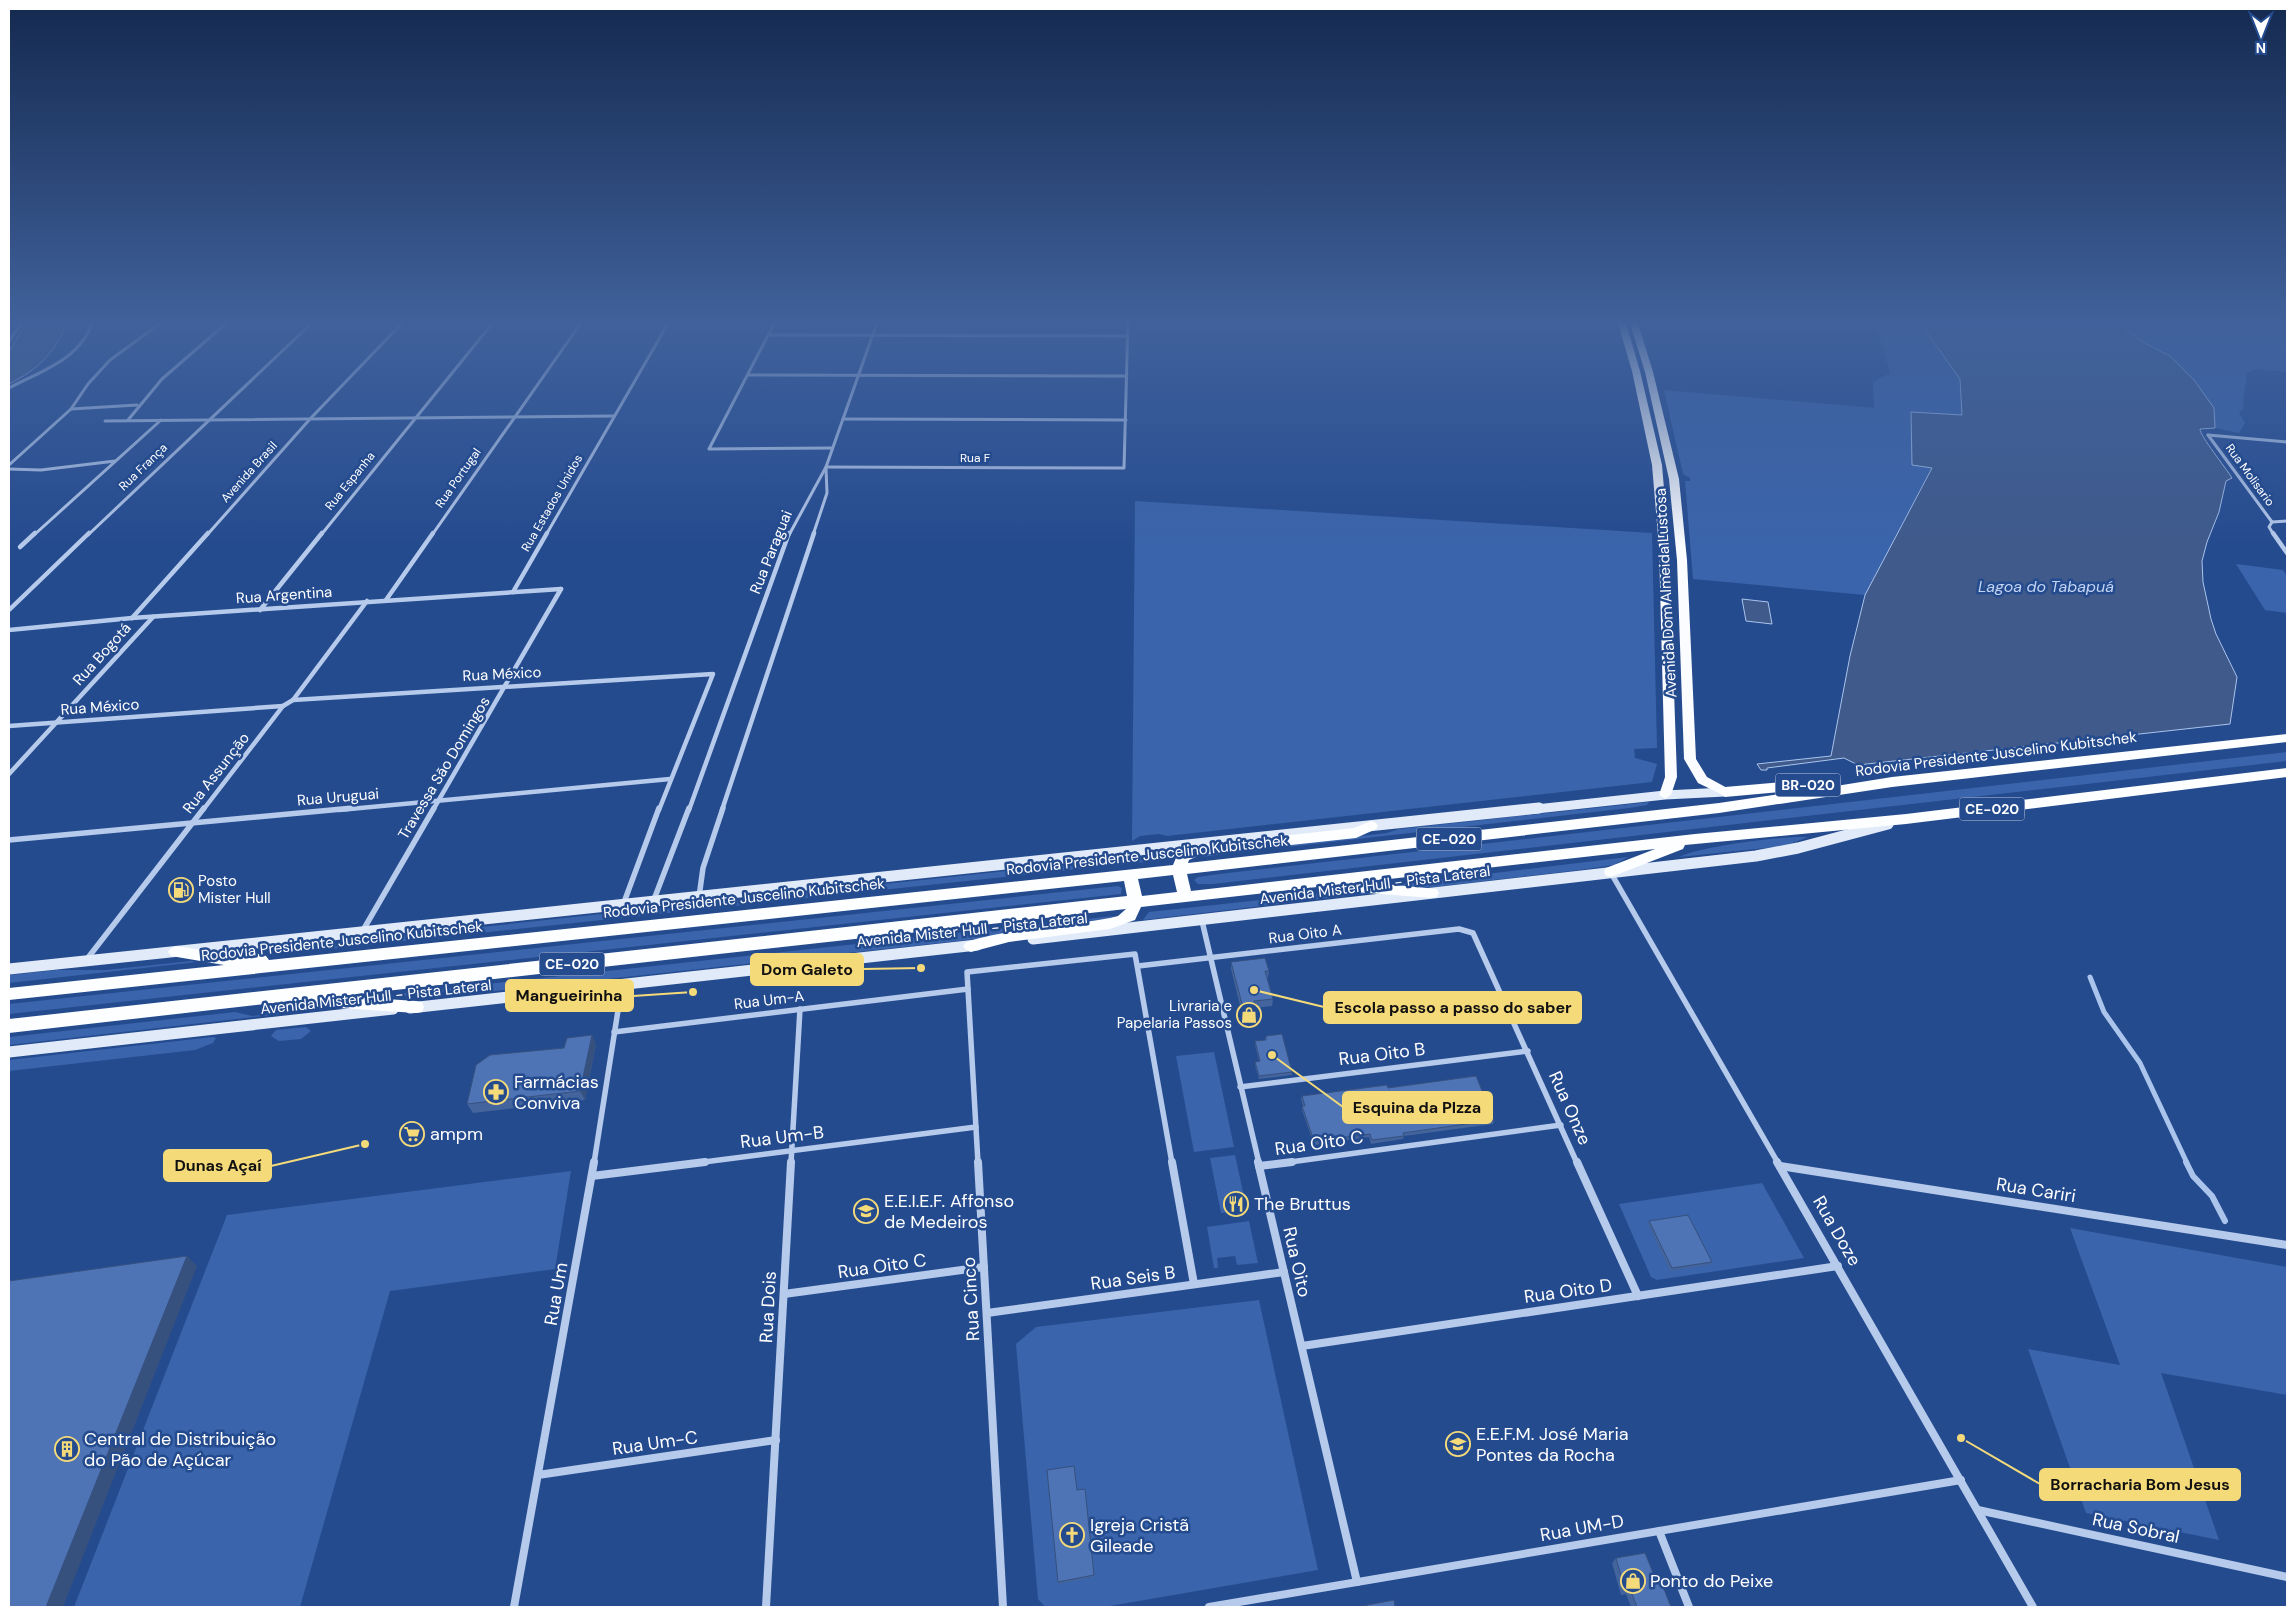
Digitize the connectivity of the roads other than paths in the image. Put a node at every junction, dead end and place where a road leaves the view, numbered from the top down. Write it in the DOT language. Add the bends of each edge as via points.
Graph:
graph roads {
  1 [pos="80,395"];
  2 [pos="147,395"];
  3 [pos="234,395"];
  4 [pos="333,395"];
  5 [pos="433,395"];
  6 [pos="529,395"];
  7 [pos="625,395"];
  8 [pos="738,395"];
  9 [pos="851,395"];
  10 [pos="1127,395"];
  11 [pos="1641,395"];
  12 [pos="1654,395"];
  13 [pos="137,406"];
  14 [pos="71,409"];
  15 [pos="613,416"];
  16 [pos="514,417"];
  17 [pos="414,418"];
  18 [pos="310,419"];
  19 [pos="128,420"];
  20 [pos="162,420"];
  21 [pos="207,420"];
  22 [pos="843,420"];
  23 [pos="1126,420"];
  24 [pos="105,421"];
  25 [pos="2287,442"];
  26 [pos="832,448"];
  27 [pos="117,461"];
  28 [pos="9,465"];
  29 [pos="826,468"];
  30 [pos="9,469"];
  31 [pos="2287,521"];
  32 [pos="2272,522"];
  33 [pos="20,547"];
  34 [pos="2287,553"];
  35 [pos="561,589"];
  36 [pos="513,592"];
  37 [pos="386,600"];
  38 [pos="366,601"];
  39 [pos="9,610"];
  40 [pos="260,610"];
  41 [pos="152,617"];
  42 [pos="132,618"];
  43 [pos="1666,623"];
  44 [pos="1684,625"];
  45 [pos="9,630"];
  46 [pos="507,686"];
  47 [pos="293,700"];
  48 [pos="283,706"];
  49 [pos="57,723"];
  50 [pos="9,726"];
  51 [pos="2287,738"];
  52 [pos="1671,756"];
  53 [pos="1690,759"];
  54 [pos="2287,772"];
  55 [pos="9,774"];
  56 [pos="670,779"];
  57 [pos="1892,782"];
  58 [pos="1725,792"];
  59 [pos="1666,795"];
  60 [pos="438,800"];
  61 [pos="1906,819"];
  62 [pos="193,823"];
  63 [pos="1371,826"];
  64 [pos="1695,838"];
  65 [pos="9,840"];
  66 [pos="1179,869"];
  67 [pos="1611,872"];
  68 [pos="1130,875"];
  69 [pos="1309,884"];
  70 [pos="1432,893"];
  71 [pos="699,897"];
  72 [pos="1185,897"];
  73 [pos="653,902"];
  74 [pos="1136,903"];
  75 [pos="623,905"];
  76 [pos="1201,920"];
  77 [pos="362,932"];
  78 [pos="1473,933"];
  79 [pos="971,946"];
  80 [pos="176,952"];
  81 [pos="1210,958"];
  82 [pos="85,962"];
  83 [pos="304,963"];
  84 [pos="1138,966"];
  85 [pos="9,969"];
  86 [pos="622,985"];
  87 [pos="968,989"];
  88 [pos="9,994"];
  89 [pos="272,997"];
  90 [pos="416,1007"];
  91 [pos="800,1009"];
  92 [pos="9,1026"];
  93 [pos="614,1032"];
  94 [pos="1528,1051"];
  95 [pos="9,1052"];
  96 [pos="1240,1087"];
  97 [pos="1562,1125"];
  98 [pos="976,1127"];
  99 [pos="792,1151"];
  100 [pos="1259,1166"];
  101 [pos="1780,1166"];
  102 [pos="592,1176"];
  103 [pos="2287,1245"];
  104 [pos="1838,1266"];
  105 [pos="984,1267"];
  106 [pos="1284,1272"];
  107 [pos="1194,1284"];
  108 [pos="784,1294"];
  109 [pos="1638,1296"];
  110 [pos="986,1313"];
  111 [pos="1302,1346"];
  112 [pos="776,1440"];
  113 [pos="538,1475"];
  114 [pos="1961,1480"];
  115 [pos="1978,1510"];
  116 [pos="1659,1531"];
  117 [pos="2287,1577"];
  118 [pos="1357,1582"];
  119 [pos="514,1607"];
  120 [pos="766,1607"];
  121 [pos="1003,1607"];
  122 [pos="1209,1607"];
  123 [pos="1689,1607"];
  124 [pos="2033,1607"];
  1 -- 14 [label="street"];
  2 -- 13 [label="street"];
  3 -- 21 [label="street, Rua França"];
  4 -- 18 [label="street, Avenida Brasil"];
  5 -- 17 [label="street, Rua Espanha"];
  6 -- 16 [label="street, Rua Portugal"];
  7 -- 15 [label="street, Rua Estados Unidos"];
  8 -- 26 [label="street" via="710,449"];
  9 -- 22 [label="street"];
  10 -- 23 [label="street"];
  11 -- 43 [label="main road, Avenida Dom Almeida Lustosa" via="1657,466"];
  12 -- 44 [label="main road, Avenida Dom Almeida Lustosa" via="1674,479"];
  13 -- 14 [label="street"];
  13 -- 19 [label="street"];
  14 -- 28 [label="street"];
  15 -- 16 [label="street"];
  15 -- 36 [label="street, Rua Estados Unidos"];
  16 -- 17 [label="street"];
  16 -- 37 [label="street, Rua Portugal"];
  17 -- 18 [label="street"];
  17 -- 40 [label="street, Rua Espanha"];
  18 -- 21 [label="street"];
  18 -- 42 [label="street, Avenida Brasil"];
  19 -- 20 [label="street"];
  19 -- 24 [label="street"];
  20 -- 21 [label="street"];
  20 -- 27 [label="street"];
  21 -- 39 [label="street, Rua França"];
  22 -- 23 [label="street"];
  22 -- 26 [label="street"];
  23 -- 29 [label="street, Rua F" via="1124,468"];
  25 -- 32 [label="street, Rua Molisario" via="2208,435"];
  26 -- 29 [label="street"];
  27 -- 30 [label="street" via="41,470"];
  27 -- 33 [label="street"];
  29 -- 71 [label="street" via="827,493 703,868"];
  29 -- 73 [label="street, Rua Paraguai" via="791,529"];
  31 -- 32 [label="street"];
  32 -- 34 [label="street, Rua Molisario" via="2269,527"];
  35 -- 36 [label="street, Rua Argentina"];
  35 -- 46 [label="street, Travessa São Domingos"];
  36 -- 37 [label="street, Rua Argentina"];
  37 -- 38 [label="street, Rua Argentina"];
  38 -- 40 [label="street, Rua Argentina"];
  38 -- 47 [label="street, Rua Assunção"];
  40 -- 41 [label="street, Rua Argentina"];
  41 -- 42 [label="street, Rua Argentina"];
  41 -- 49 [label="street, Rua Bogotá"];
  42 -- 45 [label="street, Rua Argentina"];
  43 -- 44 [label="main road"];
  43 -- 52 [label="main road, Avenida Dom Almeida Lustosa"];
  44 -- 53 [label="main road, Avenida Dom Almeida Lustosa"];
  46 -- 47 [label="street, Rua México"];
  46 -- 56 [label="street, Rua México" via="713,674"];
  46 -- 60 [label="street, Travessa São Domingos"];
  47 -- 48 [label="street, Rua Assunção"];
  48 -- 49 [label="street, Rua México"];
  48 -- 62 [label="street, Rua Assunção"];
  49 -- 50 [label="street, Rua México"];
  49 -- 55 [label="street, Rua Bogotá"];
  51 -- 57 [label="highway, Rodovia Presidente Juscelino Kubitschek / CE-020"];
  52 -- 53 [label="main road"];
  52 -- 59 [label="main road, Avenida Dom Almeida Lustosa" via="1671,777"];
  53 -- 58 [label="main road, Avenida Dom Almeida Lustosa" via="1696,775 1706,784"];
  54 -- 61 [label="highway, CE-020"];
  56 -- 60 [label="street, Rua Uruguai"];
  56 -- 75 [label="street"];
  57 -- 58 [label="highway, BR-020" via="1851,781"];
  57 -- 66 [label="highway, Rodovia Presidente Juscelino Kubitschek / CE-020" via="1719,808"];
  58 -- 59 [label="main road, BR-020"];
  59 -- 63 [label="main road, BR-020"];
  60 -- 62 [label="street, Rua Uruguai"];
  60 -- 77 [label="street, Travessa São Domingos"];
  61 -- 64 [label="highway, CE-020"];
  61 -- 67 [label="main road, Avenida Mister Hull - Pista Lateral" via="1756,856"];
  62 -- 65 [label="street, Rua Uruguai"];
  62 -- 82 [label="street, Rua Assunção"];
  63 -- 66 [label="highway" via="1356,833 1198,850 1183,857"];
  63 -- 71 [label="main road, BR-020"];
  64 -- 67 [label="highway"];
  64 -- 69 [label="highway, CE-020"];
  66 -- 68 [label="highway, Rodovia Presidente Juscelino Kubitschek / CE-020"];
  66 -- 72 [label="highway"];
  67 -- 70 [label="main road, Avenida Mister Hull - Pista Lateral"];
  67 -- 101 [label="street, Rua Doze"];
  68 -- 74 [label="highway"];
  68 -- 83 [label="highway, Rodovia Presidente Juscelino Kubitschek / CE-020"];
  69 -- 70 [label="highway"];
  69 -- 72 [label="highway, CE-020"];
  70 -- 76 [label="main road, Avenida Mister Hull - Pista Lateral"];
  71 -- 73 [label="main road, BR-020"];
  72 -- 74 [label="highway, CE-020"];
  73 -- 75 [label="main road, BR-020"];
  74 -- 79 [label="highway" via="1130,916 1121,921 1010,936"];
  74 -- 89 [label="highway, CE-020"];
  75 -- 77 [label="main road, BR-020"];
  76 -- 79 [label="main road, Avenida Mister Hull - Pista Lateral"];
  76 -- 81 [label="street, Rua Oito"];
  77 -- 80 [label="main road, BR-020"];
  78 -- 81 [label="street, Rua Oito A" via="1464,928"];
  78 -- 94 [label="street, Rua Onze"];
  79 -- 86 [label="main road, Avenida Mister Hull - Pista Lateral"];
  80 -- 82 [label="main road, BR-020"];
  80 -- 83 [label="highway" via="222,959"];
  81 -- 84 [label="street, Rua Oito A"];
  81 -- 96 [label="street, Rua Oito"];
  82 -- 85 [label="main road, BR-020"];
  83 -- 88 [label="highway, Rodovia Presidente Juscelino Kubitschek / CE-020"];
  84 -- 87 [label="street" via="1135,954 967,972"];
  84 -- 107 [label="street"];
  86 -- 90 [label="main road, Avenida Mister Hull - Pista Lateral"];
  86 -- 93 [label="street, Rua Um"];
  87 -- 91 [label="street, Rua Um-A"];
  87 -- 98 [label="street, Rua Cinco"];
  89 -- 90 [label="highway"];
  89 -- 92 [label="highway, CE-020"];
  90 -- 95 [label="main road, Avenida Mister Hull - Pista Lateral"];
  91 -- 93 [label="street, Rua Um-A"];
  91 -- 99 [label="street, Rua Dois"];
  93 -- 102 [label="street, Rua Um"];
  94 -- 96 [label="street, Rua Oito B"];
  94 -- 97 [label="street, Rua Onze"];
  96 -- 100 [label="street, Rua Oito"];
  97 -- 100 [label="street, Rua Oito C"];
  97 -- 109 [label="street, Rua Onze"];
  98 -- 99 [label="street, Rua Um-B"];
  98 -- 105 [label="street, Rua Cinco"];
  99 -- 102 [label="street, Rua Um-B"];
  99 -- 108 [label="street, Rua Dois"];
  100 -- 106 [label="street, Rua Oito"];
  101 -- 103 [label="street, Rua Cariri"];
  101 -- 104 [label="street, Rua Doze"];
  102 -- 113 [label="street, Rua Um"];
  104 -- 109 [label="street, Rua Oito D"];
  104 -- 114 [label="street, Rua Doze"];
  105 -- 108 [label="street, Rua Oito C"];
  105 -- 110 [label="street, Rua Cinco"];
  106 -- 107 [label="street, Rua Seis B"];
  106 -- 111 [label="street, Rua Oito"];
  107 -- 110 [label="street, Rua Seis B"];
  108 -- 112 [label="street, Rua Dois"];
  109 -- 111 [label="street, Rua Oito D"];
  110 -- 121 [label="street, Rua Cinco"];
  111 -- 118 [label="street, Rua Oito"];
  112 -- 113 [label="street, Rua Um-C"];
  112 -- 120 [label="street, Rua Dois"];
  113 -- 119 [label="street, Rua Um"];
  114 -- 115 [label="street, Rua Doze"];
  114 -- 116 [label="street, Rua UM-D"];
  115 -- 117 [label="street, Rua Sobral"];
  115 -- 124 [label="street, Rua Doze"];
  116 -- 118 [label="street, Rua UM-D"];
  116 -- 123 [label="street"];
  118 -- 122 [label="street, Rua UM-D"];
}
